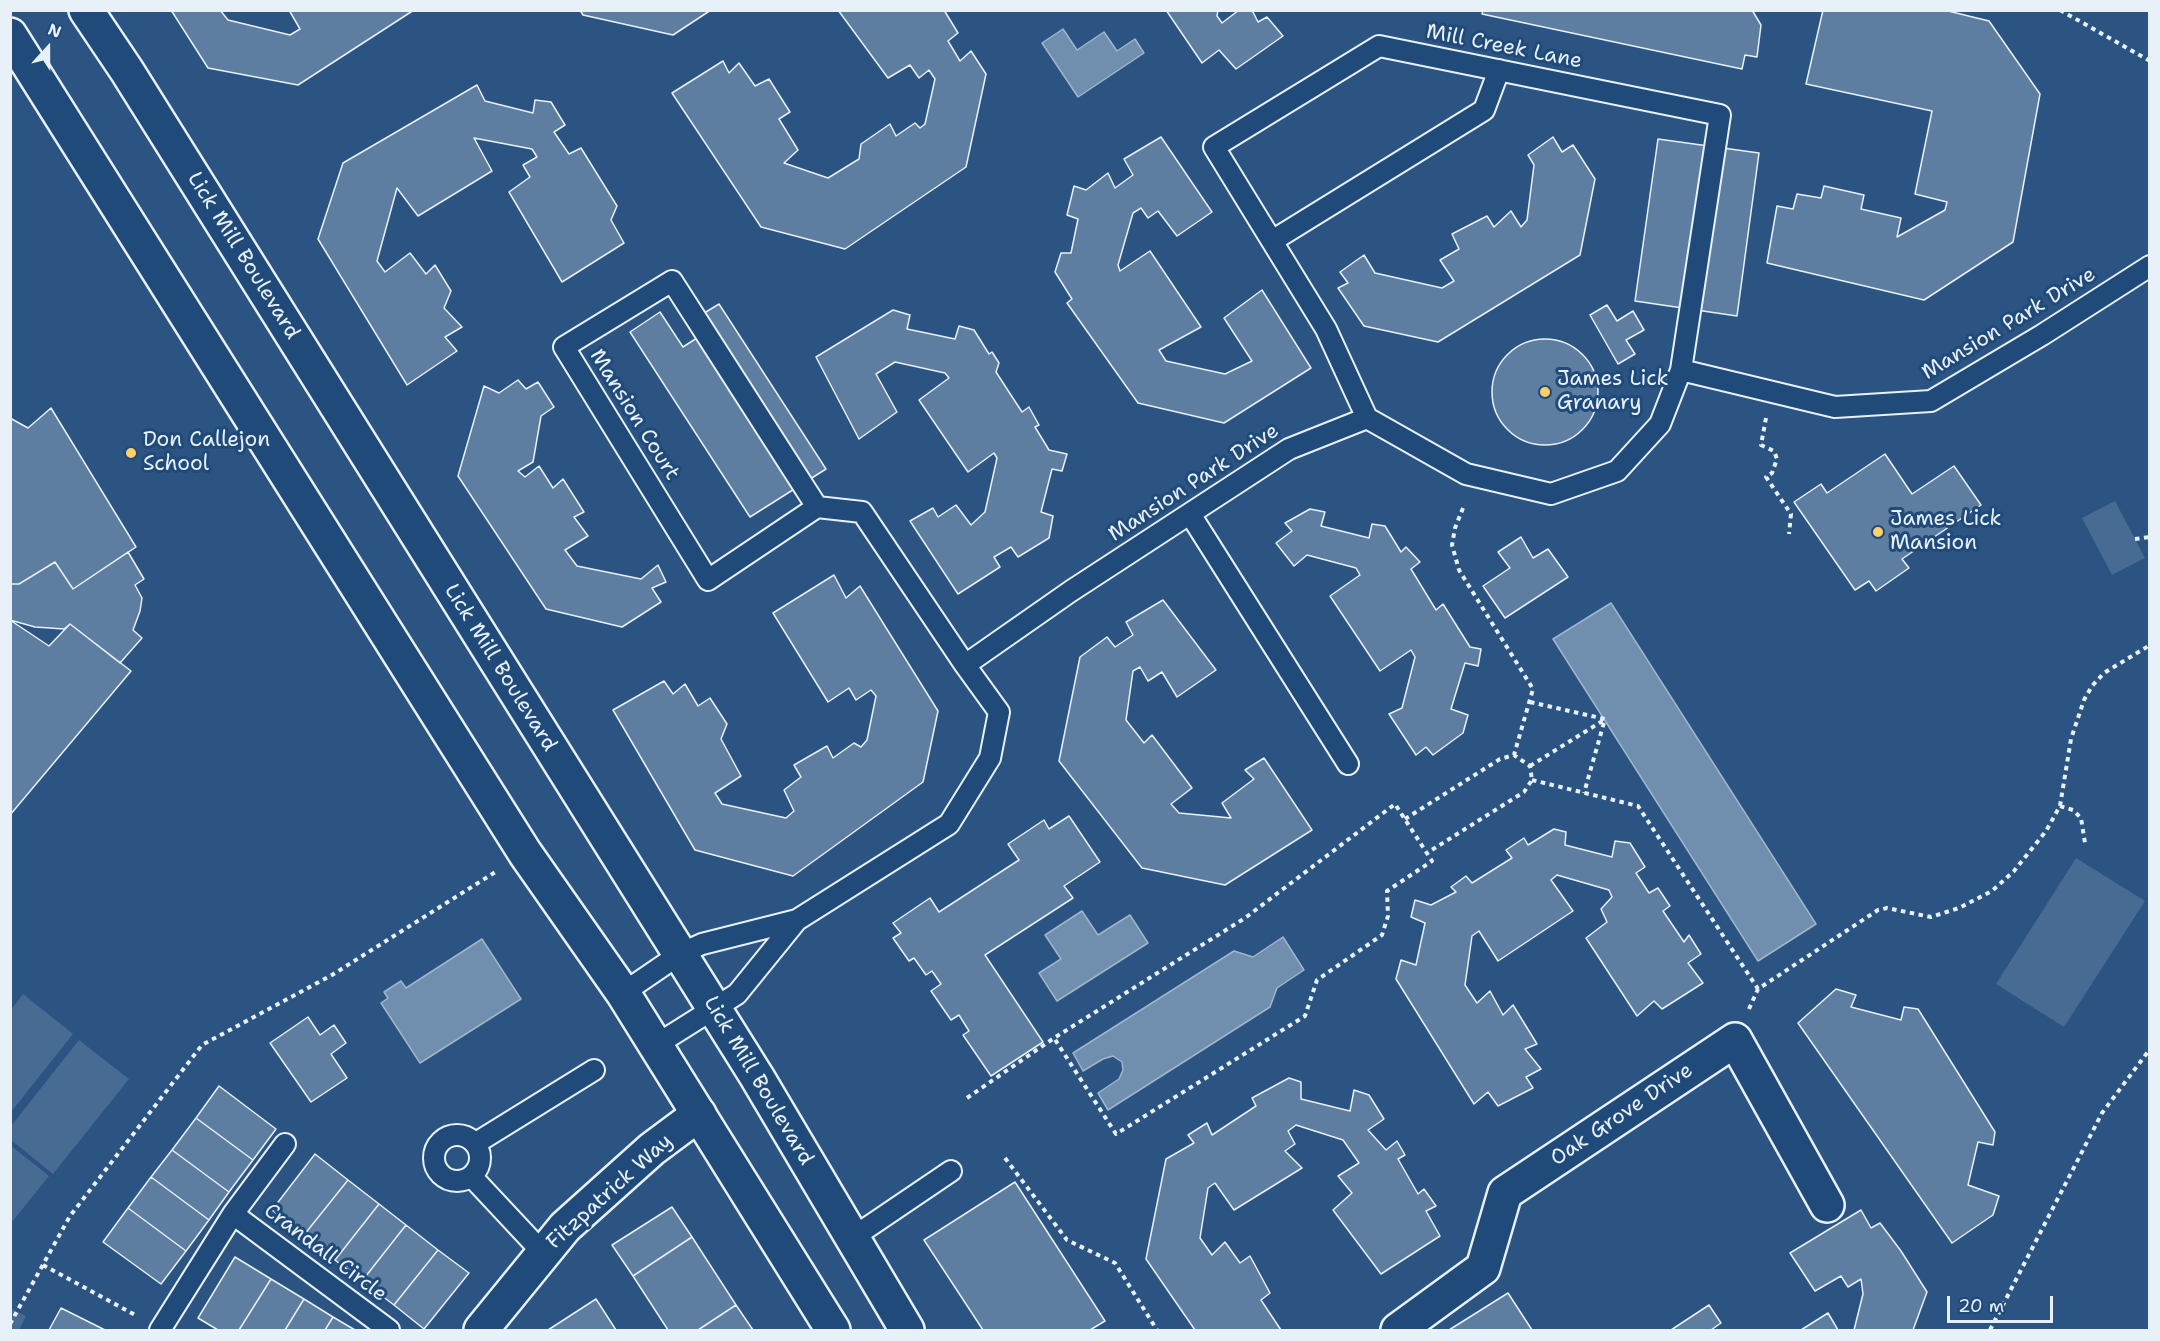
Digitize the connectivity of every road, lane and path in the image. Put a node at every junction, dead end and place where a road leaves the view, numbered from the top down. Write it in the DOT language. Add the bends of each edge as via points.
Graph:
graph roads {
  1 [pos="86,10"];
  2 [pos="2060,10"];
  3 [pos="10,35"];
  4 [pos="2150,62"];
  5 [pos="1499,70"];
  6 [pos="1272,241"];
  7 [pos="2150,266"];
  8 [pos="1681,370"];
  9 [pos="1767,416"];
  10 [pos="1367,418"];
  11 [pos="817,507"];
  12 [pos="1462,508"];
  13 [pos="1190,514"];
  14 [pos="1789,534"];
  15 [pos="2150,537"];
  16 [pos="2135,539"];
  17 [pos="2150,645"];
  18 [pos="965,665"];
  19 [pos="1530,702"];
  20 [pos="1605,719"];
  21 [pos="1514,755"];
  22 [pos="1348,764"];
  23 [pos="1530,766"];
  24 [pos="1532,780"];
  25 [pos="1584,793"];
  26 [pos="2060,806"];
  27 [pos="1405,819"];
  28 [pos="2085,843"];
  29 [pos="525,853"];
  30 [pos="1427,853"];
  31 [pos="797,920"];
  32 [pos="680,954"];
  33 [pos="1758,989"];
  34 [pos="622,993"];
  35 [pos="714,1008"];
  36 [pos="1054,1038"];
  37 [pos="1735,1040"];
  38 [pos="656,1045"];
  39 [pos="2150,1049"];
  40 [pos="594,1070"];
  41 [pos="967,1098"];
  42 [pos="699,1114"];
  43 [pos="476,1143"];
  44 [pos="285,1144"];
  45 [pos="1005,1158"];
  46 [pos="951,1171"];
  47 [pos="472,1177"];
  48 [pos="1827,1205"];
  49 [pos="233,1214"];
  50 [pos="852,1238"];
  51 [pos="543,1253"];
  52 [pos="43,1264"];
  53 [pos="10,1324"];
  54 [pos="161,1330"];
  55 [pos="389,1330"];
  56 [pos="481,1330"];
  57 [pos="833,1330"];
  58 [pos="907,1330"];
  59 [pos="1157,1330"];
  60 [pos="1398,1330"];
  61 [pos="1990,1330"];
  1 -- 32 [label="main road, Lick Mill Boulevard"];
  2 -- 4 [label="path"];
  3 -- 29 [label="main road"];
  5 -- 6 [label="lane" via="1484,110"];
  5 -- 6 [label="lane, Mill Creek Lane" via="1379,46 1214,147"];
  5 -- 8 [label="lane, Mill Creek Lane" via="1720,115"];
  6 -- 10 [label="lane, Mill Creek Lane" via="1326,329"];
  7 -- 8 [label="lane, Mansion Park Drive" via="1931,400 1835,407"];
  8 -- 10 [label="lane" via="1660,424 1617,471 1551,494 1466,474"];
  9 -- 14 [label="path" via="1761,445 1774,451 1777,459 1772,473 1766,477 1791,514"];
  10 -- 13 [label="lane, Mansion Park Drive" via="1289,449"];
  11 -- 11 [label="lane, Mansion Court" via="708,580 564,347 672,280"];
  11 -- 18 [label="lane" via="862,512"];
  12 -- 19 [label="path" via="1452,545 1458,570 1533,689"];
  13 -- 18 [label="lane, Mansion Park Drive"];
  13 -- 22 [label="lane"];
  15 -- 16 [label="path"];
  17 -- 26 [label="path" via="2104,673 2084,700 2071,739"];
  18 -- 31 [label="lane" via="999,712 990,759 949,824"];
  19 -- 20 [label="path"];
  19 -- 21 [label="path"];
  20 -- 23 [label="path"];
  20 -- 25 [label="path"];
  21 -- 23 [label="path"];
  21 -- 27 [label="path" via="1500,759"];
  23 -- 24 [label="path"];
  24 -- 25 [label="path"];
  24 -- 30 [label="path" via="1524,792"];
  25 -- 33 [label="path" via="1638,806"];
  26 -- 28 [label="path" via="2073,810 2080,818"];
  26 -- 33 [label="path" via="2046,831 2014,871 1992,891 1959,908 1931,916 1878,910"];
  27 -- 30 [label="path"];
  27 -- 36 [label="path" via="1395,804 1245,918"];
  29 -- 34 [label="main road"];
  29 -- 52 [label="path" via="332,975 202,1046 70,1215"];
  30 -- 36 [label="path" via="1432,861 1387,891 1388,916 1382,935 1317,980 1305,1016 1116,1134"];
  31 -- 32 [label="lane" via="702,944"];
  31 -- 35 [label="lane" via="737,994"];
  32 -- 34 [label="lane"];
  32 -- 35 [label="main road, Lick Mill Boulevard"];
  33 -- 37 [label="path"];
  34 -- 38 [label="main road"];
  35 -- 38 [label="lane"];
  35 -- 50 [label="main road, Lick Mill Boulevard"];
  36 -- 41 [label="path"];
  37 -- 48 [label="main road"];
  37 -- 60 [label="main road, Oak Grove Drive" via="1505,1193 1483,1268"];
  38 -- 42 [label="main road"];
  39 -- 61 [label="path" via="2102,1113"];
  40 -- 43 [label="lane"];
  42 -- 51 [label="main road, Fitzpatrick Way" via="652,1149 565,1227"];
  42 -- 57 [label="main road"];
  43 -- 47 [label="lane" via="482,1161"];
  43 -- 47 [label="lane" via="460,1134 442,1139 434,1155 438,1173 454,1182"];
  44 -- 49 [label="lane, Crandall Circle"];
  45 -- 59 [label="path" via="1067,1240 1115,1263"];
  46 -- 50 [label="lane"];
  47 -- 51 [label="lane"];
  49 -- 54 [label="lane, Crandall Circle"];
  49 -- 55 [label="lane, Crandall Circle"];
  50 -- 58 [label="main road, Lick Mill Boulevard"];
  51 -- 56 [label="main road, Fitzpatrick Way"];
  52 -- 53 [label="path"];
  52 -- 54 [label="path"];
}
